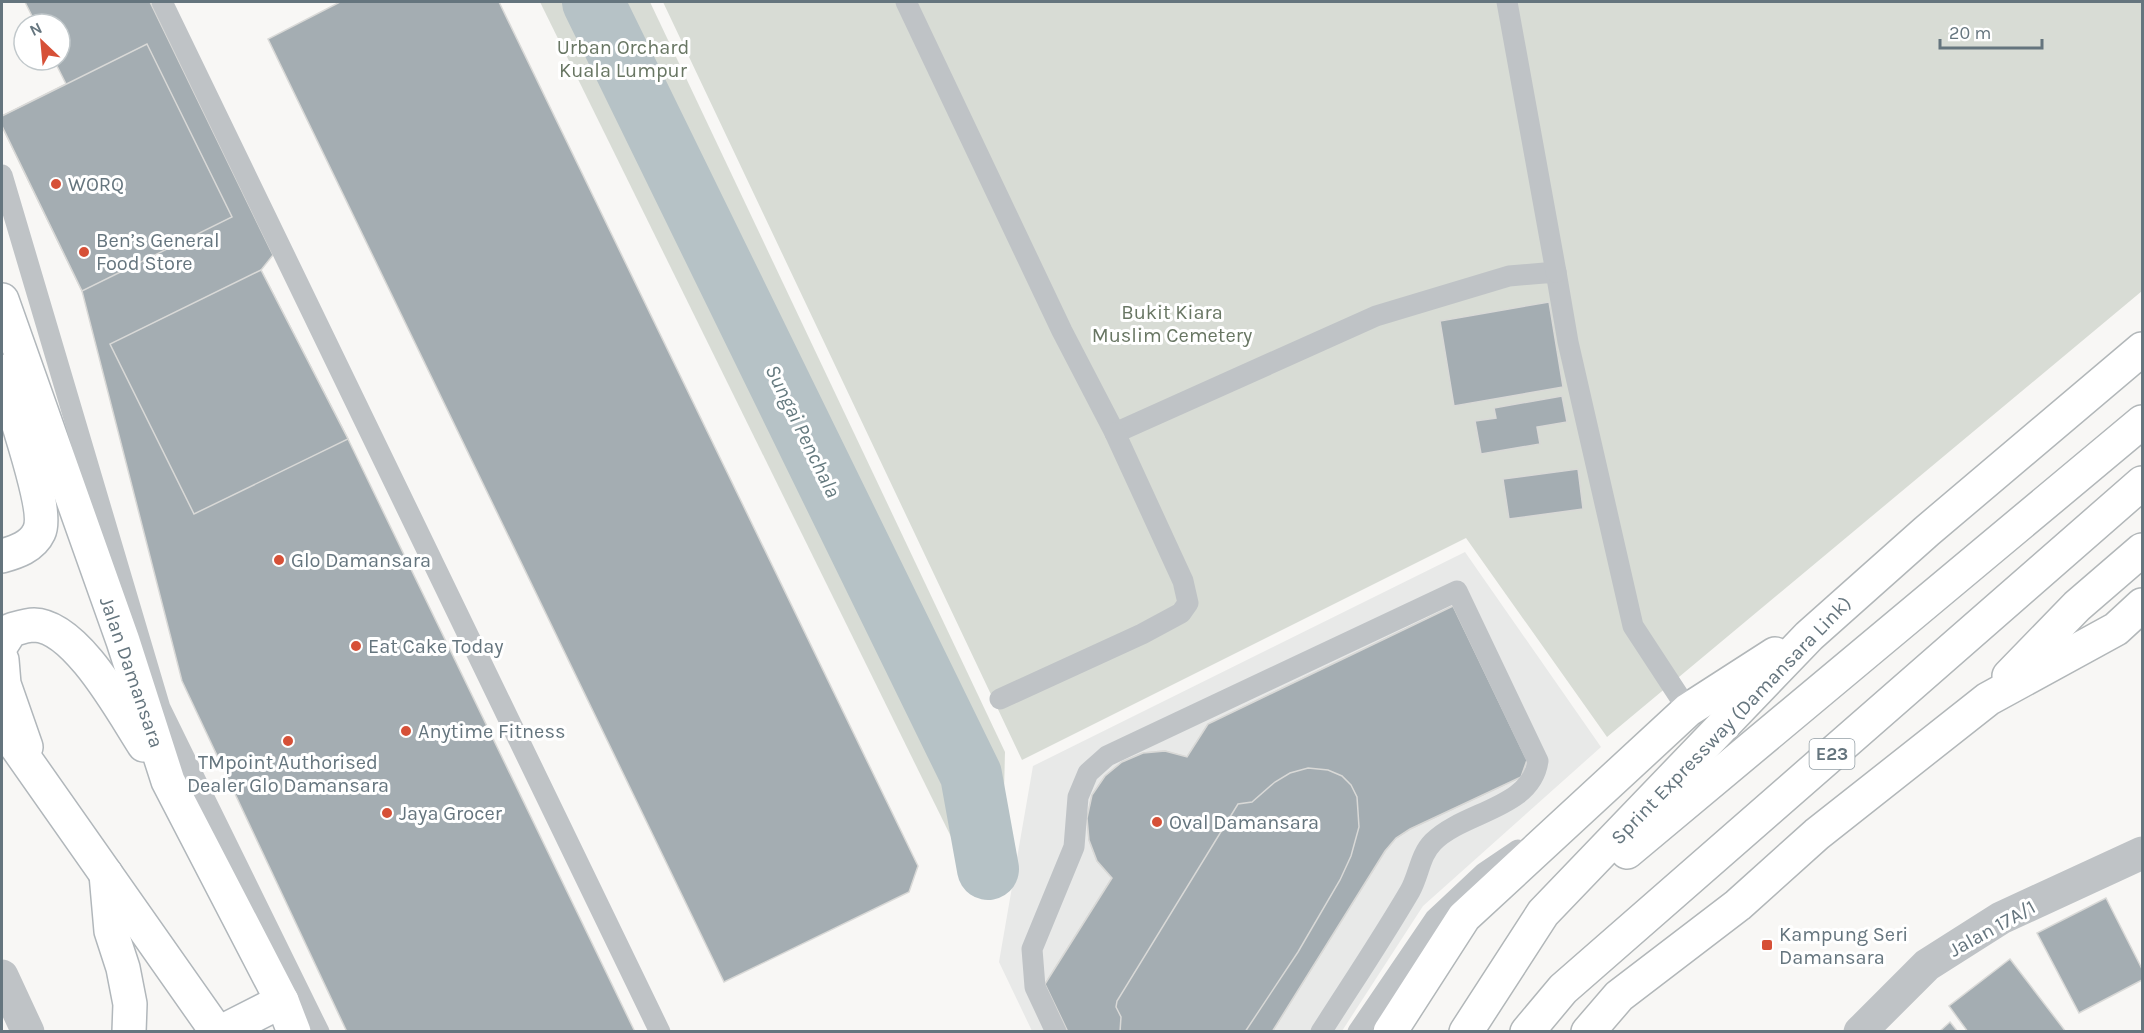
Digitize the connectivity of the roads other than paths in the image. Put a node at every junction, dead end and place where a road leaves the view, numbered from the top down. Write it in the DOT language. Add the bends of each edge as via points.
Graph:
graph roads {
  1 [pos="162,2"];
  2 [pos="906,2"];
  3 [pos="1508,2"];
  4 [pos="2,175"];
  5 [pos="1556,272"];
  6 [pos="2,300"];
  7 [pos="2142,349"];
  8 [pos="2,371"];
  9 [pos="2142,422"];
  10 [pos="1115,433"];
  11 [pos="2142,483"];
  12 [pos="2142,549"];
  13 [pos="2,556"];
  14 [pos="2142,605"];
  15 [pos="2129,622"];
  16 [pos="1809,636"];
  17 [pos="2,644"];
  18 [pos="2,660"];
  19 [pos="1000,699"];
  20 [pos="1988,699"];
  21 [pos="1688,710"];
  22 [pos="2,726"];
  23 [pos="168,782"];
  24 [pos="41,785"];
  25 [pos="1593,798"];
  26 [pos="2142,853"];
  27 [pos="106,873"];
  28 [pos="1395,916"];
  29 [pos="1425,934"];
  30 [pos="1503,972"];
  31 [pos="2,976"];
  32 [pos="282,1001"];
  33 [pos="28,1032"];
  34 [pos="129,1032"];
  35 [pos="219,1032"];
  36 [pos="294,1032"];
  37 [pos="318,1032"];
  38 [pos="660,1032"];
  39 [pos="1056,1032"];
  40 [pos="1321,1032"];
  41 [pos="1358,1032"];
  42 [pos="1390,1032"];
  43 [pos="1466,1032"];
  44 [pos="1527,1032"];
  45 [pos="1588,1032"];
  46 [pos="1860,1032"];
  1 -- 38 [label="lane"];
  2 -- 10 [label="lane" via="1062,331"];
  3 -- 5 [label="lane"];
  4 -- 37 [label="lane" via="160,708"];
  5 -- 10 [label="lane" via="1509,276 1376,316"];
  5 -- 21 [label="lane" via="1568,342 1634,626"];
  6 -- 23 [label="main road, Jalan Damansara" via="123,641"];
  7 -- 16 [label="main road, Sprint Expressway (Damansara Link)"];
  8 -- 13 [label="main road" via="42,507 40,532 26,548"];
  9 -- 30 [label="main road" via="1620,858"];
  10 -- 19 [label="lane" via="1183,581 1188,603 1181,613 1142,634"];
  11 -- 44 [label="main road, E23" via="1563,989"];
  12 -- 20 [label="main road" via="2077,606"];
  14 -- 15 [label="main road"];
  15 -- 20 [label="main road"];
  16 -- 21 [label="main road"];
  16 -- 30 [label="main road, Sprint Expressway (Damansara Link)" via="1543,913"];
  17 -- 23 [label="main road" via="11,630 34,625 51,629 71,642 108,690"];
  18 -- 24 [label="main road" via="4,684"];
  20 -- 45 [label="main road" via="1817,834 1738,905 1619,996"];
  21 -- 25 [label="main road"];
  22 -- 24 [label="main road"];
  23 -- 32 [label="main road, Jalan Damansara"];
  24 -- 27 [label="main road"];
  25 -- 29 [label="lane" via="1484,873 1435,919"];
  25 -- 42 [label="main road" via="1464,917"];
  26 -- 46 [label="street, Jalan 17A/1" via="2001,918 1928,965"];
  27 -- 34 [label="main road" via="111,932 130,1004"];
  27 -- 35 [label="main road"];
  28 -- 29 [label="lane"];
  28 -- 39 [label="lane" via="1433,842 1454,826 1525,790 1536,776 1538,761 1457,591 1107,756 1088,772 1078,797 1074,847 1032,949 1035,987"];
  28 -- 40 [label="lane"];
  29 -- 41 [label="lane"];
  30 -- 43 [label="main road, Sprint Expressway (Damansara Link)"];
  31 -- 33 [label="street"];
  32 -- 35 [label="main road"];
  32 -- 36 [label="main road, Jalan Damansara"];
}
